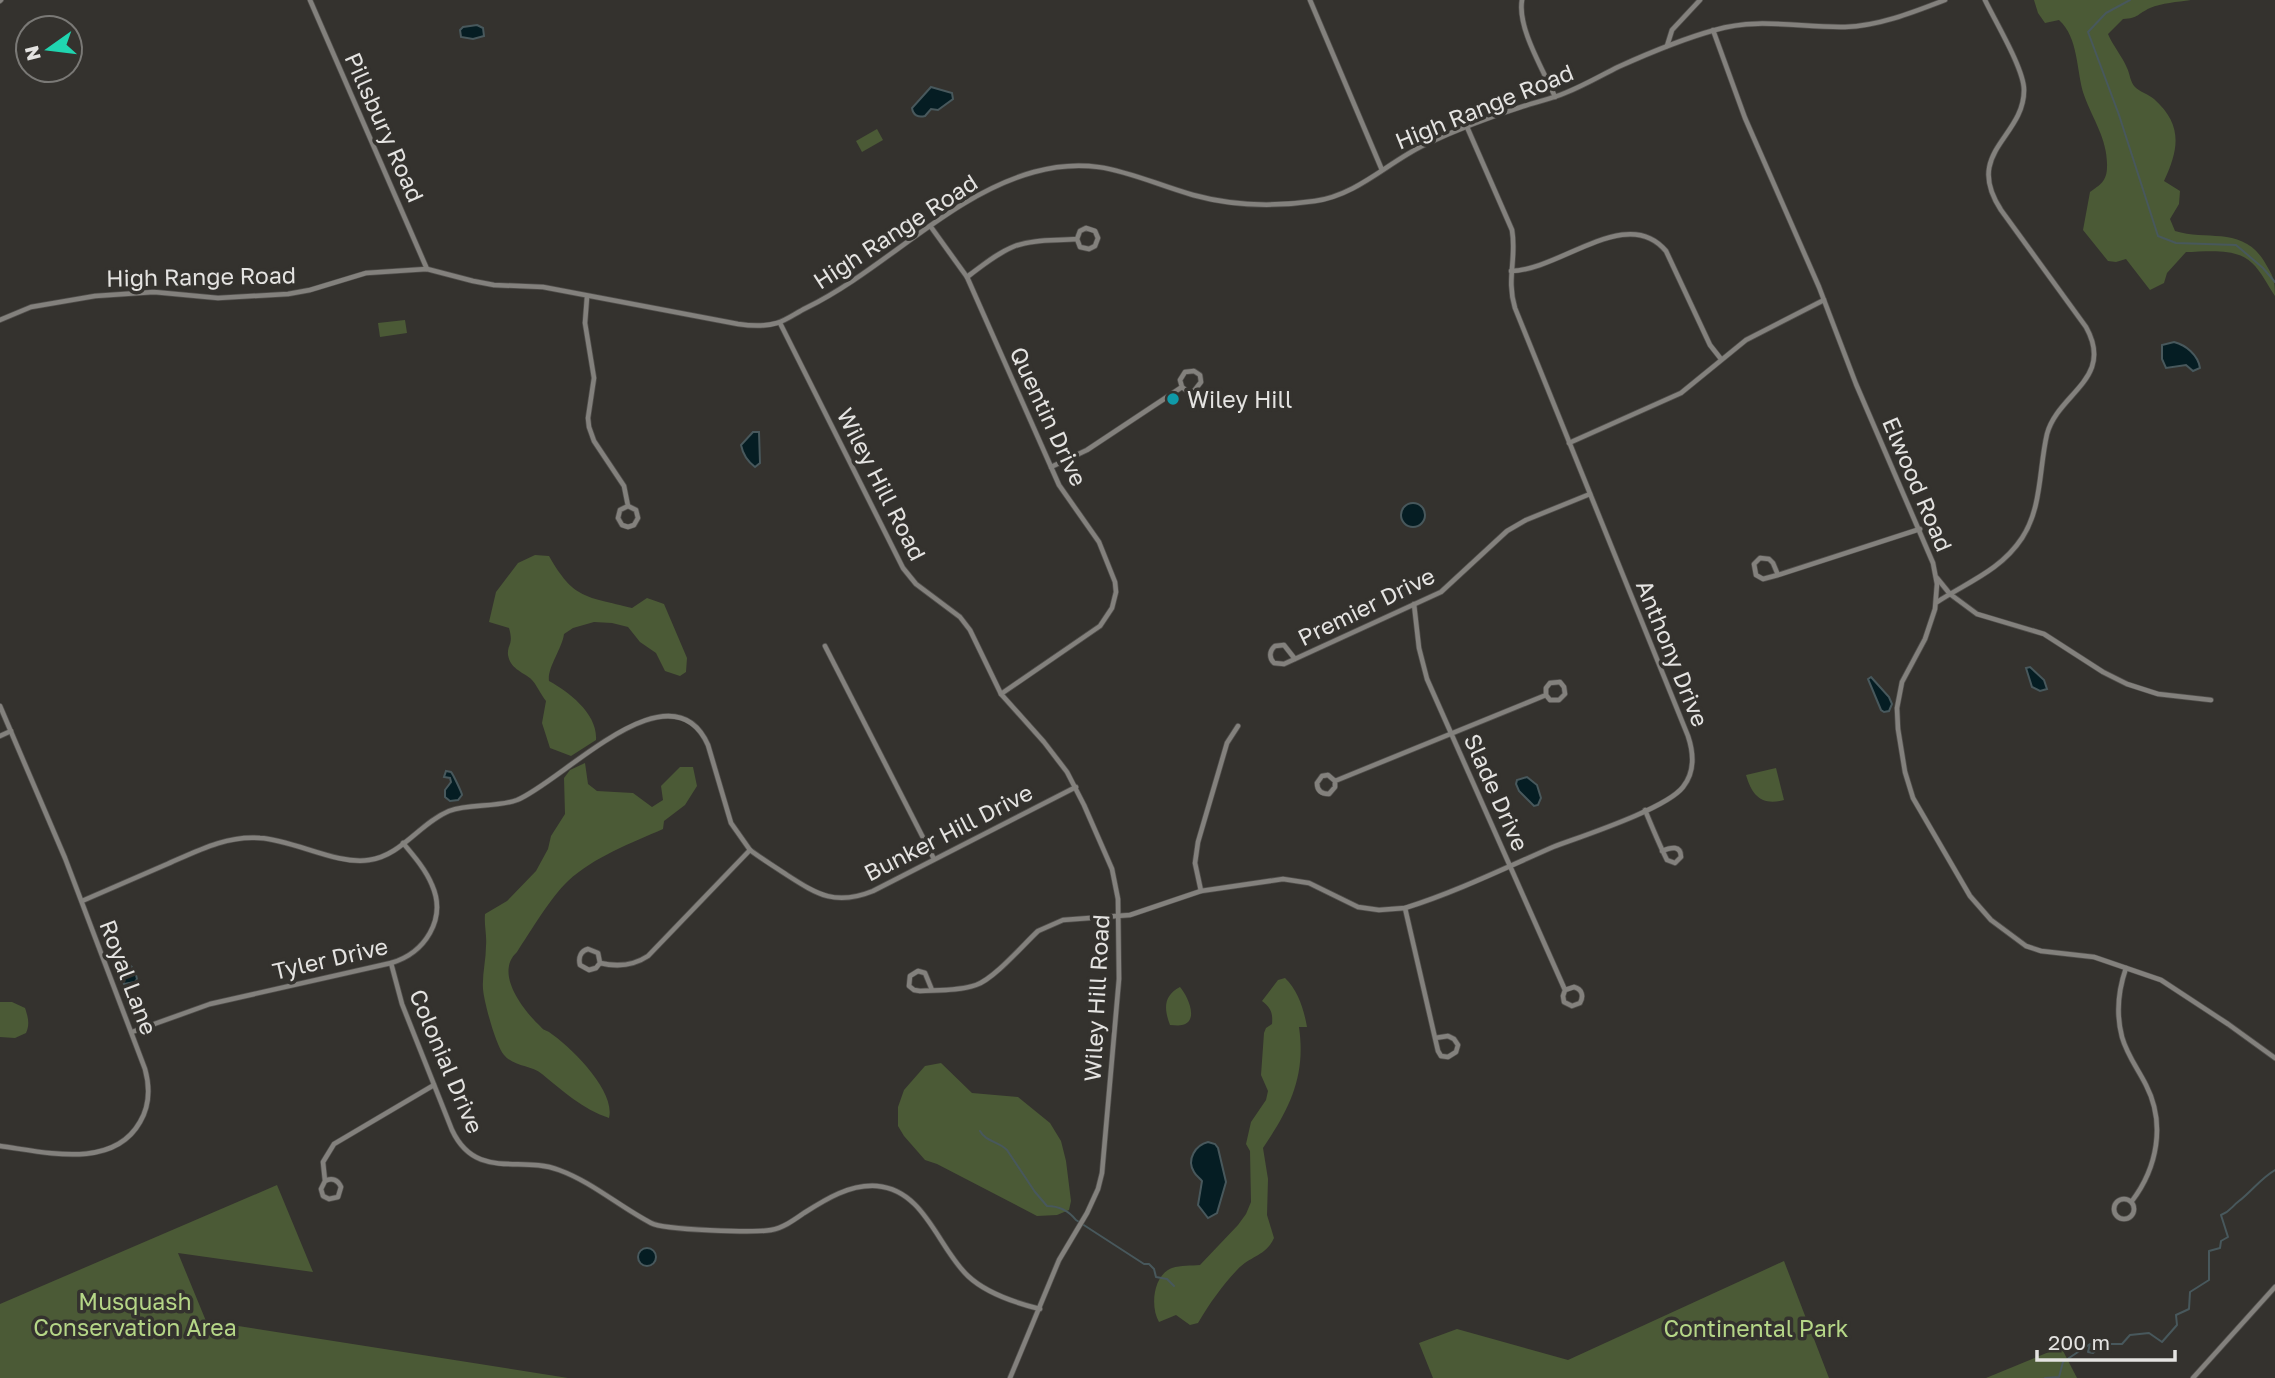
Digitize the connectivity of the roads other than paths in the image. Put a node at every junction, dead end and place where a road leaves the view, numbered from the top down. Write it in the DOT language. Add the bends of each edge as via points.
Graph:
graph roads {
  1 [pos="310,0"];
  2 [pos="1310,0"];
  3 [pos="1522,0"];
  4 [pos="1700,0"];
  5 [pos="1945,0"];
  6 [pos="1985,0"];
  7 [pos="1713,30"];
  8 [pos="1667,46"];
  9 [pos="1555,97"];
  10 [pos="1467,127"];
  11 [pos="1382,170"];
  12 [pos="932,226"];
  13 [pos="1077,239"];
  14 [pos="427,269"];
  15 [pos="1511,271"];
  16 [pos="967,277"];
  17 [pos="587,297"];
  18 [pos="1824,300"];
  19 [pos="0,320"];
  20 [pos="780,322"];
  21 [pos="1721,359"];
  22 [pos="1182,387"];
  23 [pos="1569,443"];
  24 [pos="1051,467"];
  25 [pos="1590,494"];
  26 [pos="628,506"];
  27 [pos="1920,529"];
  28 [pos="1778,575"];
  29 [pos="1936,577"];
  30 [pos="1950,594"];
  31 [pos="1936,602"];
  32 [pos="1414,604"];
  33 [pos="825,646"];
  34 [pos="1295,659"];
  35 [pos="1001,694"];
  36 [pos="1546,695"];
  37 [pos="2211,700"];
  38 [pos="0,706"];
  39 [pos="1238,726"];
  40 [pos="11,731"];
  41 [pos="1451,733"];
  42 [pos="0,736"];
  43 [pos="1335,781"];
  44 [pos="1076,787"];
  45 [pos="1645,810"];
  46 [pos="404,843"];
  47 [pos="750,850"];
  48 [pos="1662,851"];
  49 [pos="934,859"];
  50 [pos="1510,866"];
  51 [pos="1201,891"];
  52 [pos="82,901"];
  53 [pos="1405,908"];
  54 [pos="1118,917"];
  55 [pos="391,963"];
  56 [pos="600,963"];
  57 [pos="2126,968"];
  58 [pos="932,990"];
  59 [pos="1565,990"];
  60 [pos="132,1032"];
  61 [pos="1435,1038"];
  62 [pos="2275,1058"];
  63 [pos="434,1085"];
  64 [pos="0,1146"];
  65 [pos="325,1181"];
  66 [pos="2132,1202"];
  67 [pos="2275,1287"];
  68 [pos="1040,1309"];
  69 [pos="1010,1378"];
  70 [pos="2193,1378"];
  1 -- 14 [label="street, Pillsbury Road"];
  2 -- 11 [label="street"];
  3 -- 9 [label="street" via="1523,23"];
  4 -- 8 [label="street" via="1672,30"];
  5 -- 7 [label="street, High Range Road" via="1866,25 1763,24"];
  6 -- 30 [label="street" via="2024,87 2020,108 1990,165 1990,191 2086,327 2094,354 2087,379 2049,427 2034,509 2022,538 1995,567"];
  7 -- 8 [label="street, High Range Road"];
  7 -- 18 [label="street, Elwood Road" via="1745,118"];
  8 -- 9 [label="street, High Range Road"];
  9 -- 10 [label="street, High Range Road"];
  10 -- 11 [label="street, High Range Road"];
  10 -- 15 [label="street, Anthony Drive" via="1512,230"];
  11 -- 12 [label="street, High Range Road" via="1330,198 1255,205 1223,202 1115,169 1056,168 1024,175 985,192"];
  12 -- 16 [label="street, Quentin Drive"];
  12 -- 20 [label="street, High Range Road" via="830,296"];
  13 -- 13 [label="street" via="1086,228 1098,238 1095,246 1087,249 1079,246"];
  13 -- 16 [label="street" via="1014,246"];
  14 -- 17 [label="street, High Range Road" via="494,285 543,287"];
  14 -- 19 [label="street, High Range Road" via="366,273 288,294 218,298 142,292 95,296 31,307"];
  15 -- 21 [label="street" via="1539,267 1614,235 1643,235 1665,251"];
  15 -- 23 [label="street, Anthony Drive" via="1515,308"];
  16 -- 24 [label="street, Quentin Drive"];
  17 -- 20 [label="street, High Range Road" via="749,325"];
  17 -- 26 [label="street" via="585,323 594,378 589,427 622,482"];
  18 -- 21 [label="street" via="1755,335"];
  18 -- 27 [label="street, Elwood Road"];
  20 -- 35 [label="street, Wiley Hill Road" via="902,567 920,588 967,625"];
  21 -- 23 [label="street" via="1681,393"];
  22 -- 22 [label="street" via="1198,389 1200,375 1185,372"];
  22 -- 24 [label="street" via="1093,446"];
  23 -- 25 [label="street, Anthony Drive"];
  24 -- 35 [label="street, Quentin Drive" via="1101,547 1115,582 1114,603 1096,630"];
  25 -- 32 [label="street, Premier Drive" via="1515,526 1449,586"];
  25 -- 45 [label="street, Anthony Drive" via="1692,747 1692,768 1682,788"];
  26 -- 26 [label="street" via="618,515 620,523 628,527 638,518 636,510"];
  27 -- 28 [label="street"];
  27 -- 29 [label="street, Elwood Road"];
  28 -- 28 [label="street" via="1759,578 1754,564 1767,558"];
  29 -- 30 [label="street"];
  29 -- 31 [label="street, Elwood Road"];
  30 -- 31 [label="street"];
  30 -- 37 [label="street" via="1977,614 2044,634 2127,684 2158,694"];
  31 -- 57 [label="street, Elwood Road" via="1925,639 1902,682 1896,708 1905,772 1920,812 1970,896 2008,934 2036,950 2083,955"];
  32 -- 34 [label="street, Premier Drive"];
  32 -- 41 [label="street, Slade Drive" via="1423,668"];
  33 -- 49 [label="street"];
  34 -- 34 [label="street, Premier Drive" via="1278,665 1272,661 1271,651 1284,646"];
  35 -- 44 [label="street, Wiley Hill Road" via="1055,754"];
  36 -- 36 [label="street" via="1559,701 1564,687 1557,681 1550,683"];
  36 -- 41 [label="street"];
  38 -- 40 [label="street, Royal Lane"];
  39 -- 51 [label="street" via="1227,743 1198,842 1195,863"];
  40 -- 42 [label="street"];
  40 -- 52 [label="street, Royal Lane"];
  41 -- 43 [label="street"];
  41 -- 50 [label="street, Slade Drive"];
  43 -- 43 [label="street" via="1322,776 1318,789 1329,794"];
  44 -- 49 [label="street, Bunker Hill Drive"];
  44 -- 54 [label="street, Wiley Hill Road" via="1112,869"];
  45 -- 48 [label="street"];
  45 -- 50 [label="street, Anthony Drive"];
  46 -- 47 [label="street" via="448,812 517,800 636,725 666,715 687,721 703,736 731,823"];
  46 -- 52 [label="street" via="382,857 360,861 275,840 238,838"];
  46 -- 55 [label="street, Tyler Drive" via="431,882 436,913 421,947"];
  47 -- 49 [label="street, Bunker Hill Drive" via="816,893 836,898 863,895"];
  47 -- 56 [label="street" via="649,956 628,965"];
  50 -- 53 [label="street, Anthony Drive"];
  50 -- 59 [label="street, Slade Drive"];
  51 -- 53 [label="street, Anthony Drive" via="1294,879 1358,907"];
  51 -- 54 [label="street, Anthony Drive"];
  52 -- 60 [label="street, Royal Lane"];
  53 -- 61 [label="street"];
  54 -- 58 [label="street, Anthony Drive" via="1053,923 982,982"];
  54 -- 68 [label="street, Wiley Hill Road" via="1119,990 1102,1173"];
  55 -- 60 [label="street, Tyler Drive" via="210,1004"];
  55 -- 63 [label="street, Colonial Drive" via="398,994"];
  56 -- 56 [label="street" via="592,949 580,955 580,965 586,969 593,970"];
  57 -- 62 [label="street, Elwood Road" via="2166,982"];
  57 -- 66 [label="street" via="2119,996 2120,1028 2151,1095 2157,1130 2150,1172"];
  58 -- 58 [label="street" via="914,990 908,983 910,976 925,973"];
  59 -- 59 [label="street, Slade Drive" via="1566,1004 1580,1003 1580,990"];
  60 -- 64 [label="street, Royal Lane" via="147,1076 148,1097 142,1118 125,1140 89,1153"];
  61 -- 61 [label="street" via="1441,1056 1451,1057 1456,1052 1454,1039"];
  63 -- 65 [label="street" via="334,1144 323,1163"];
  63 -- 68 [label="street, Colonial Drive" via="454,1135 472,1155 497,1163 551,1167 660,1227 769,1231 851,1189 877,1186 893,1190 916,1205 972,1280"];
  65 -- 65 [label="street" via="323,1196 338,1197 338,1181"];
  66 -- 66 [label="street" via="2133,1215 2117,1216 2117,1201"];
  67 -- 70 [label="street"];
  68 -- 69 [label="street, Wiley Hill Road"];
}
